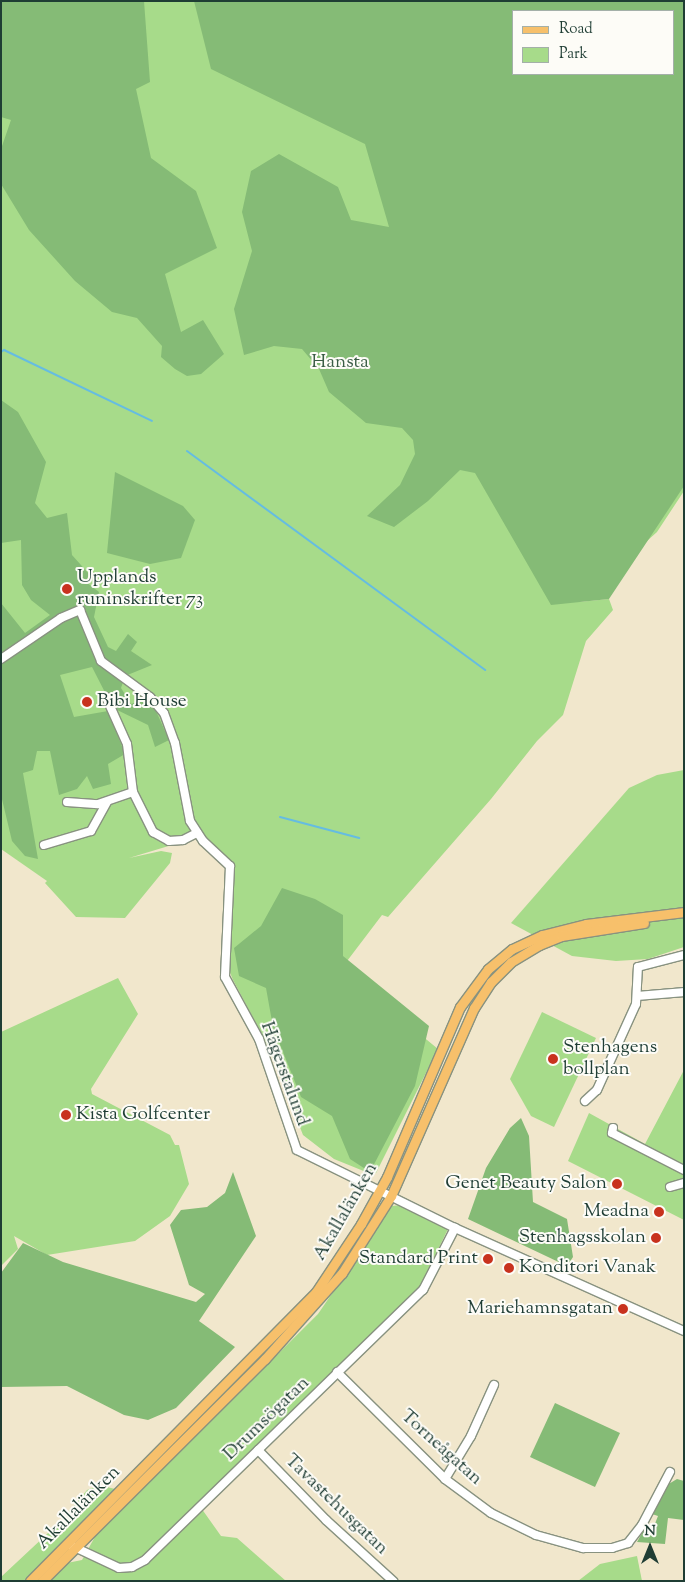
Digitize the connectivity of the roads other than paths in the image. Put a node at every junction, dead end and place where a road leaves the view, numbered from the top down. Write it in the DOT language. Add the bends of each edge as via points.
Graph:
graph roads {
  1 [pos="1,659"];
  2 [pos="106,697"];
  3 [pos="132,792"];
  4 [pos="67,802"];
  5 [pos="108,802"];
  6 [pos="197,833"];
  7 [pos="44,845"];
  8 [pos="684,912"];
  9 [pos="684,918"];
  10 [pos="684,955"];
  11 [pos="684,992"];
  12 [pos="638,996"];
  13 [pos="585,1101"];
  14 [pos="613,1128"];
  15 [pos="684,1170"];
  16 [pos="684,1183"];
  17 [pos="670,1187"];
  18 [pos="379,1191"];
  19 [pos="391,1196"];
  20 [pos="455,1228"];
  21 [pos="684,1331"];
  22 [pos="338,1372"];
  23 [pos="494,1385"];
  24 [pos="258,1450"];
  25 [pos="670,1472"];
  26 [pos="445,1479"];
  27 [pos="70,1545"];
  28 [pos="30,1581"];
  29 [pos="42,1581"];
  30 [pos="393,1581"];
  1 -- 6 [label="street, Hägerstalund" via="61,618 80,610 101,661 150,697 168,720 186,809"];
  2 -- 3 [label="street" via="128,744"];
  3 -- 5 [label="street"];
  3 -- 6 [label="street" via="157,836 176,841"];
  4 -- 5 [label="street" via="88,805"];
  5 -- 7 [label="street" via="91,832"];
  6 -- 18 [label="street, Hägerstalund" via="230,866 225,977 258,1039 292,1143 302,1155"];
  8 -- 18 [label="main road, Akallalänken" via="586,924 542,935 512,950 488,969 460,1007"];
  9 -- 19 [label="main road, Akallalänken" via="561,936 532,948 501,971 474,1008"];
  10 -- 12 [label="street" via="638,967"];
  11 -- 12 [label="street"];
  12 -- 13 [label="street" via="598,1090"];
  14 -- 15 [label="street" via="612,1133"];
  16 -- 17 [label="street"];
  18 -- 19 [label="street, Hägerstalund"];
  18 -- 27 [label="main road, Akallalänken" via="334,1267 302,1310"];
  19 -- 20 [label="street"];
  19 -- 27 [label="main road, Akallalänken" via="357,1253 309,1313"];
  20 -- 21 [label="street"];
  20 -- 22 [label="street, Drumsögatan" via="423,1290"];
  22 -- 24 [label="street, Drumsögatan"];
  22 -- 26 [label="street, Torneågatan"];
  23 -- 26 [label="street" via="471,1436"];
  24 -- 27 [label="street, Drumsögatan" via="139,1564 118,1568"];
  24 -- 30 [label="street, Tavastehusgatan" via="326,1520"];
  25 -- 26 [label="street, Torneågatan" via="633,1537 628,1543 612,1548 583,1548 536,1535 491,1513"];
  27 -- 28 [label="main road, Akallalänken"];
  27 -- 29 [label="main road, Akallalänken"];
}
